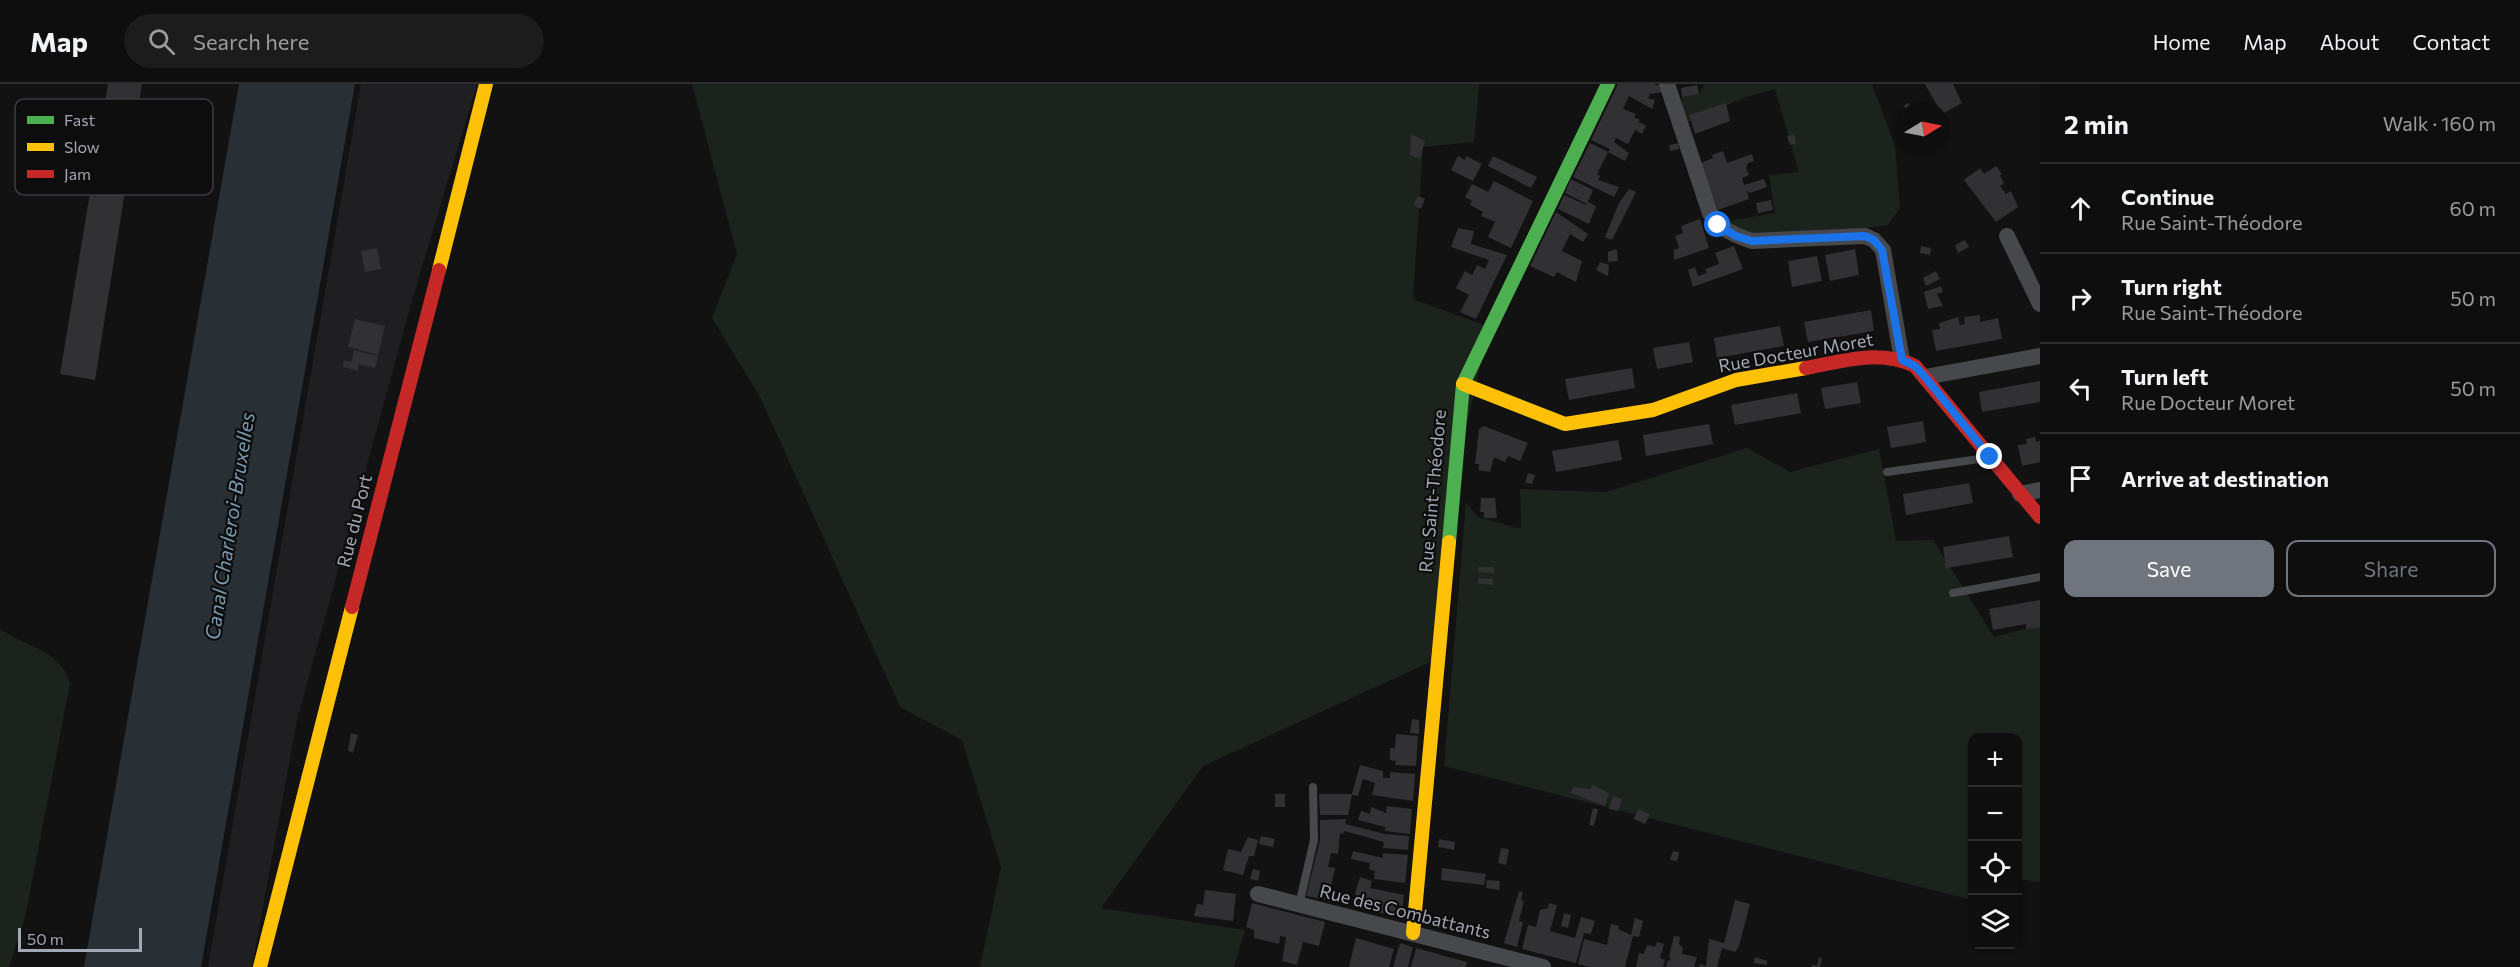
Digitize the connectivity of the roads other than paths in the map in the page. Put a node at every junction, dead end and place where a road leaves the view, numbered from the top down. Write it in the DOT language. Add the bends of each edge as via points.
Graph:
graph roads {
  1 [pos="486,84"];
  2 [pos="1608,84"];
  3 [pos="1667,84"];
  4 [pos="2007,236"];
  5 [pos="2040,304"];
  6 [pos="2040,356"];
  7 [pos="1902,360"];
  8 [pos="1925,377"];
  9 [pos="1463,384"];
  10 [pos="1990,457"];
  11 [pos="1887,472"];
  12 [pos="2040,490"];
  13 [pos="2020,494"];
  14 [pos="2040,517"];
  15 [pos="2040,577"];
  16 [pos="1953,593"];
  17 [pos="1313,787"];
  18 [pos="1258,894"];
  19 [pos="1299,905"];
  20 [pos="1413,933"];
  21 [pos="260,967"];
  22 [pos="1543,967"];
  1 -- 21 [label="street, Rue du Port"];
  2 -- 9 [label="street, Rue Saint-Théodore"];
  3 -- 7 [label="street" via="1710,213 1718,225 1752,241 1865,236 1878,245"];
  4 -- 5 [label="street"];
  6 -- 8 [label="street"];
  7 -- 8 [label="street, Rue Docteur Moret"];
  7 -- 9 [label="street, Rue Docteur Moret" via="1876,356 1736,380 1653,410 1565,424"];
  8 -- 10 [label="street, Rue Docteur Moret"];
  9 -- 20 [label="street, Rue Saint-Théodore"];
  10 -- 11 [label="lane"];
  10 -- 13 [label="street, Rue Docteur Moret"];
  12 -- 13 [label="street"];
  13 -- 14 [label="street, Rue Docteur Moret"];
  15 -- 16 [label="lane"];
  17 -- 19 [label="lane" via="1314,840"];
  18 -- 19 [label="street, Rue des Combattants"];
  19 -- 20 [label="street, Rue des Combattants"];
  20 -- 22 [label="street, Rue des Combattants"];
}
